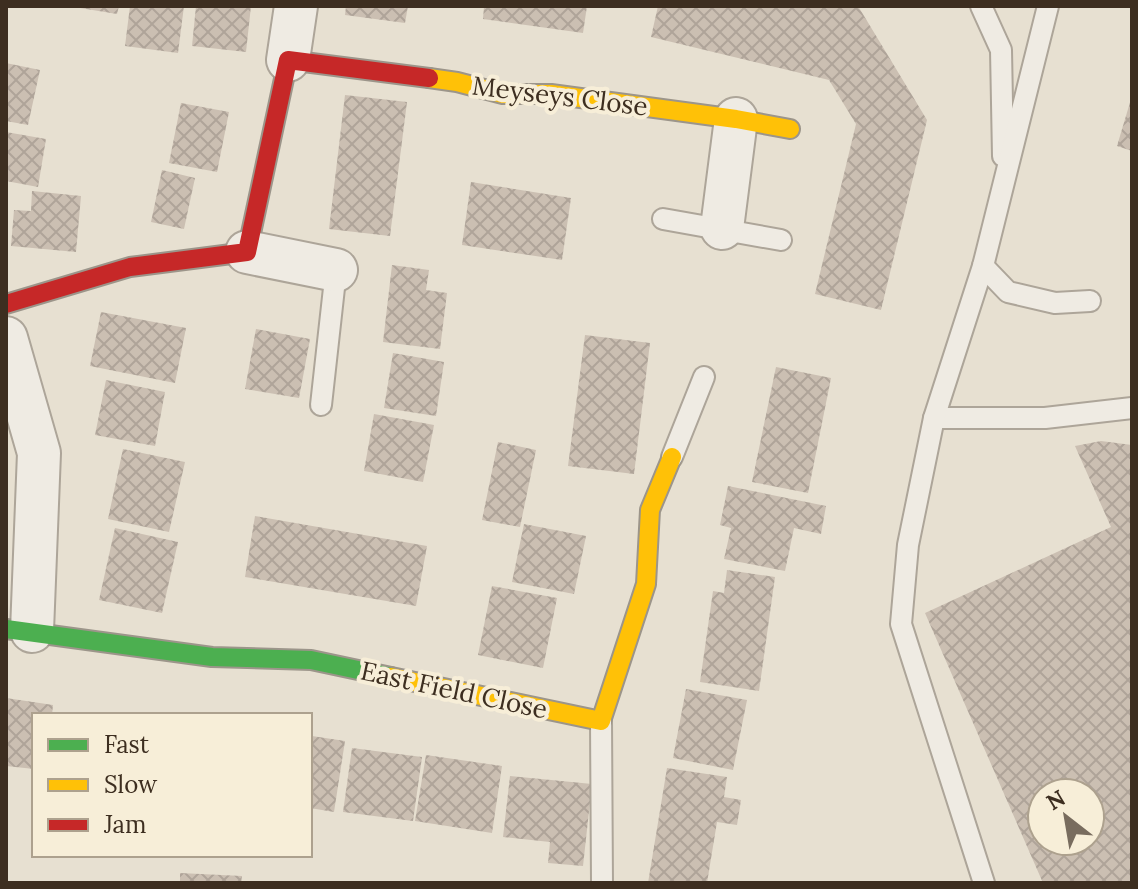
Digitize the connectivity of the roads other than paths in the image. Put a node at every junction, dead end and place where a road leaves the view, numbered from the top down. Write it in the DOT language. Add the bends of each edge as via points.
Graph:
graph roads {
  1 [pos="296,6"];
  2 [pos="981,6"];
  3 [pos="1048,6"];
  4 [pos="288,60"];
  5 [pos="736,119"];
  6 [pos="790,129"];
  7 [pos="1002,188"];
  8 [pos="663,219"];
  9 [pos="722,228"];
  10 [pos="781,240"];
  11 [pos="247,252"];
  12 [pos="983,266"];
  13 [pos="336,270"];
  14 [pos="1090,301"];
  15 [pos="6,304"];
  16 [pos="6,338"];
  17 [pos="704,377"];
  18 [pos="321,405"];
  19 [pos="1132,408"];
  20 [pos="934,418"];
  21 [pos="672,457"];
  22 [pos="19,630"];
  23 [pos="601,721"];
  24 [pos="602,883"];
  25 [pos="984,883"];
  1 -- 4 [label="street"];
  2 -- 7 [label="lane" via="1001,50"];
  3 -- 7 [label="lane"];
  4 -- 5 [label="street, Meyseys Close" via="457,82 503,94 551,94"];
  4 -- 11 [label="street"];
  5 -- 6 [label="street, Meyseys Close"];
  5 -- 9 [label="street"];
  7 -- 12 [label="lane"];
  8 -- 9 [label="lane"];
  9 -- 10 [label="lane"];
  11 -- 13 [label="street"];
  11 -- 15 [label="street" via="130,267"];
  12 -- 14 [label="lane" via="1008,292 1055,303"];
  12 -- 20 [label="lane"];
  13 -- 18 [label="lane"];
  16 -- 22 [label="street, East Field Close" via="39,453"];
  17 -- 21 [label="lane"];
  19 -- 20 [label="lane" via="1045,418"];
  20 -- 25 [label="lane" via="908,545 901,624"];
  21 -- 23 [label="street" via="650,510 646,584"];
  22 -- 23 [label="street, East Field Close" via="212,657 311,660"];
  23 -- 24 [label="lane"];
}
